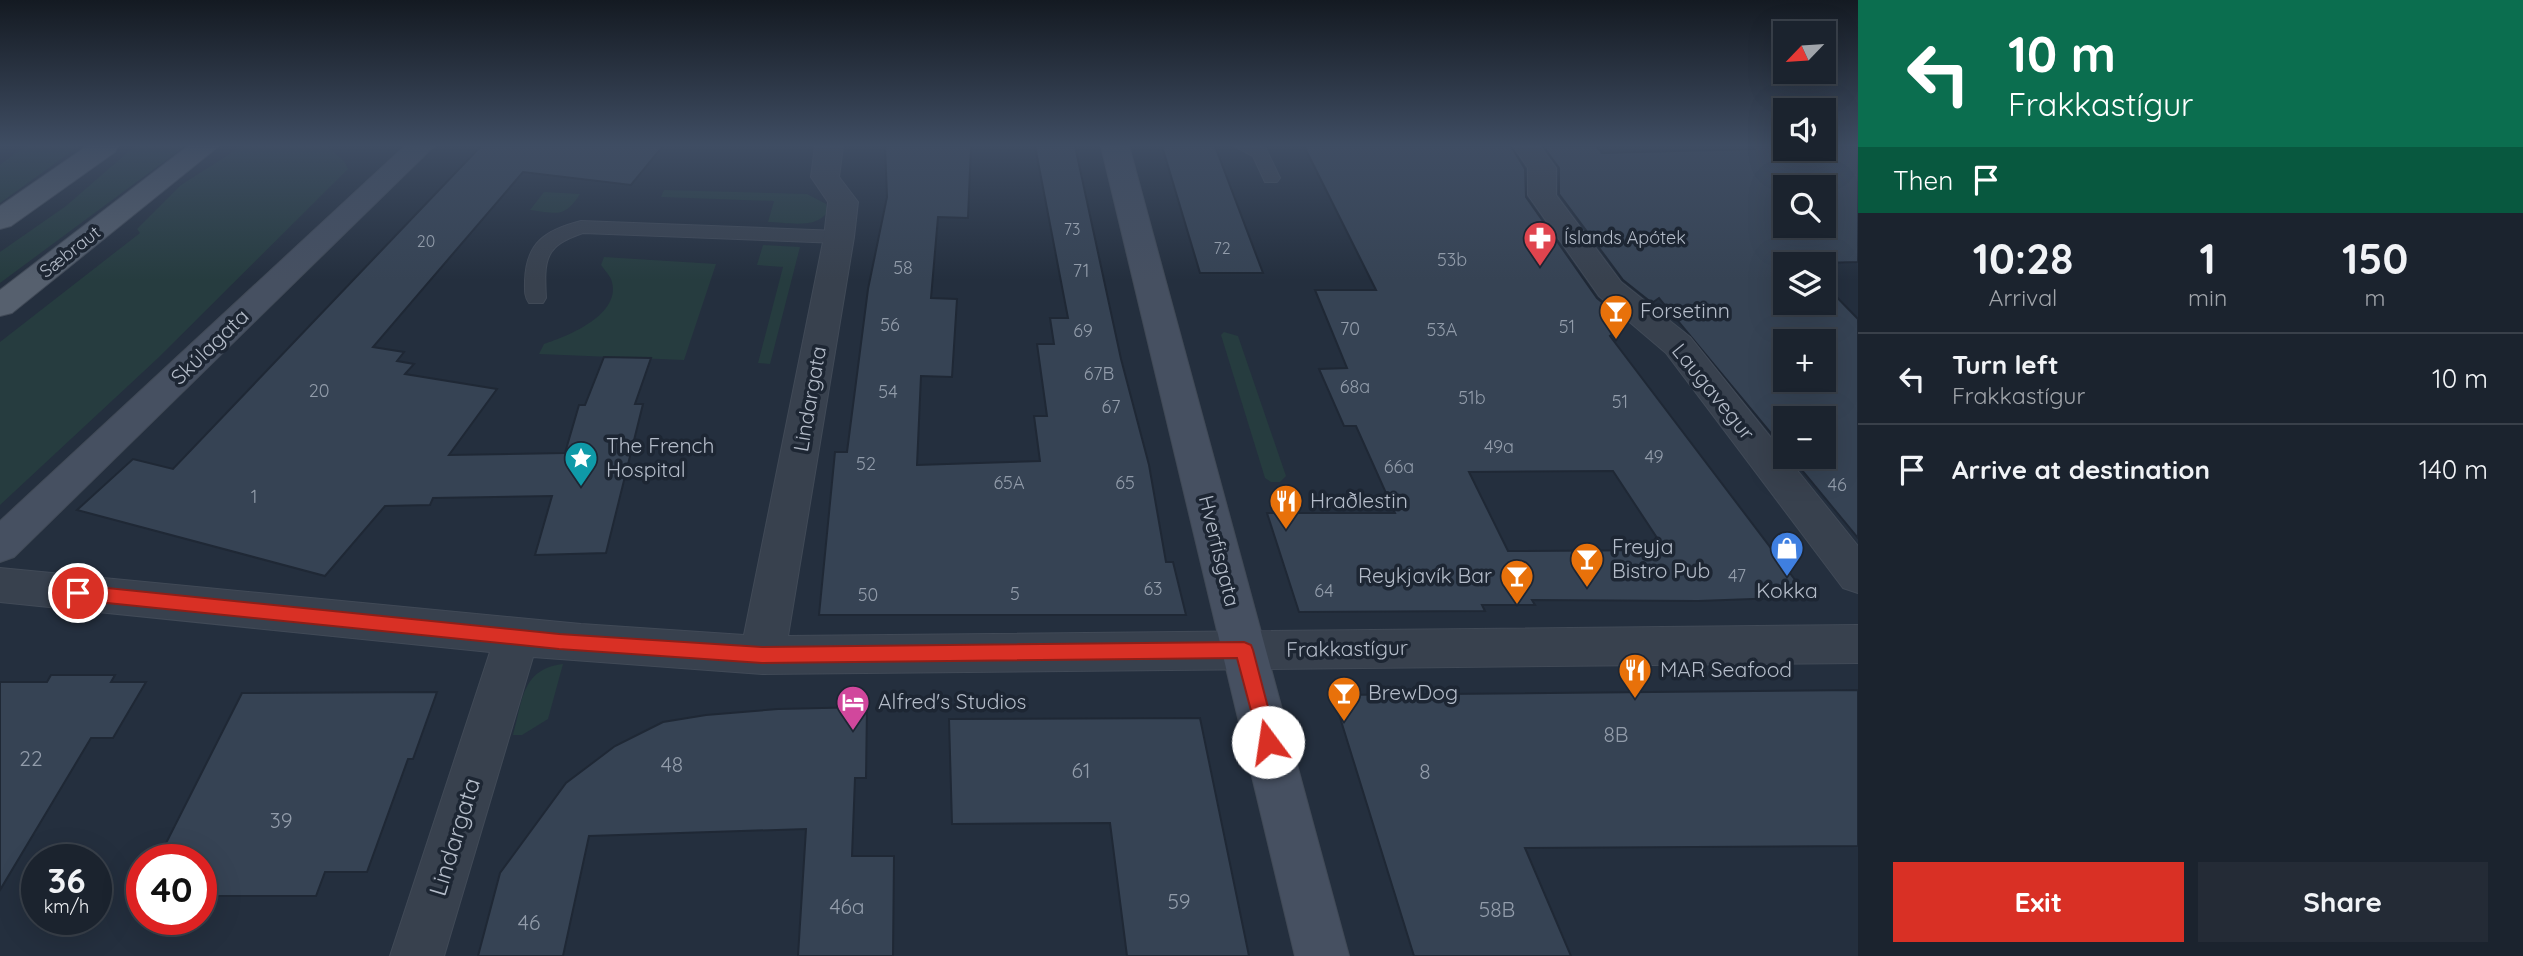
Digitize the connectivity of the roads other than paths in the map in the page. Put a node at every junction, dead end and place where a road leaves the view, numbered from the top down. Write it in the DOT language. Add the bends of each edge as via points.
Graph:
graph roads {
  1 [pos="42,191"];
  2 [pos="149,191"];
  3 [pos="374,191"];
  4 [pos="835,191"];
  5 [pos="1126,191"];
  6 [pos="1542,191"];
  7 [pos="0,220"];
  8 [pos="839,237"];
  9 [pos="536,298"];
  10 [pos="0,306"];
  11 [pos="0,546"];
  12 [pos="1858,576"];
  13 [pos="0,585"];
  14 [pos="517,637"];
  15 [pos="1858,644"];
  16 [pos="1244,650"];
  17 [pos="762,655"];
  18 [pos="417,956"];
  19 [pos="1322,956"];
  1 -- 7 [label="main road"];
  2 -- 10 [label="main road, Sæbraut"];
  3 -- 11 [label="street, Skúlagata"];
  4 -- 8 [label="street, Lindargata" via="843,202"];
  5 -- 16 [label="street, Hverfisgata"];
  6 -- 12 [label="street, Laugavegur" via="1610,289 1678,345"];
  8 -- 9 [label="lane" via="581,227 563,232 541,248 534,262"];
  8 -- 17 [label="street, Lindargata"];
  13 -- 14 [label="street, Frakkastígur"];
  14 -- 17 [label="street, Frakkastígur"];
  14 -- 18 [label="street, Lindargata"];
  15 -- 16 [label="street, Frakkastígur"];
  16 -- 17 [label="street, Frakkastígur"];
  16 -- 19 [label="street, Hverfisgata"];
}
